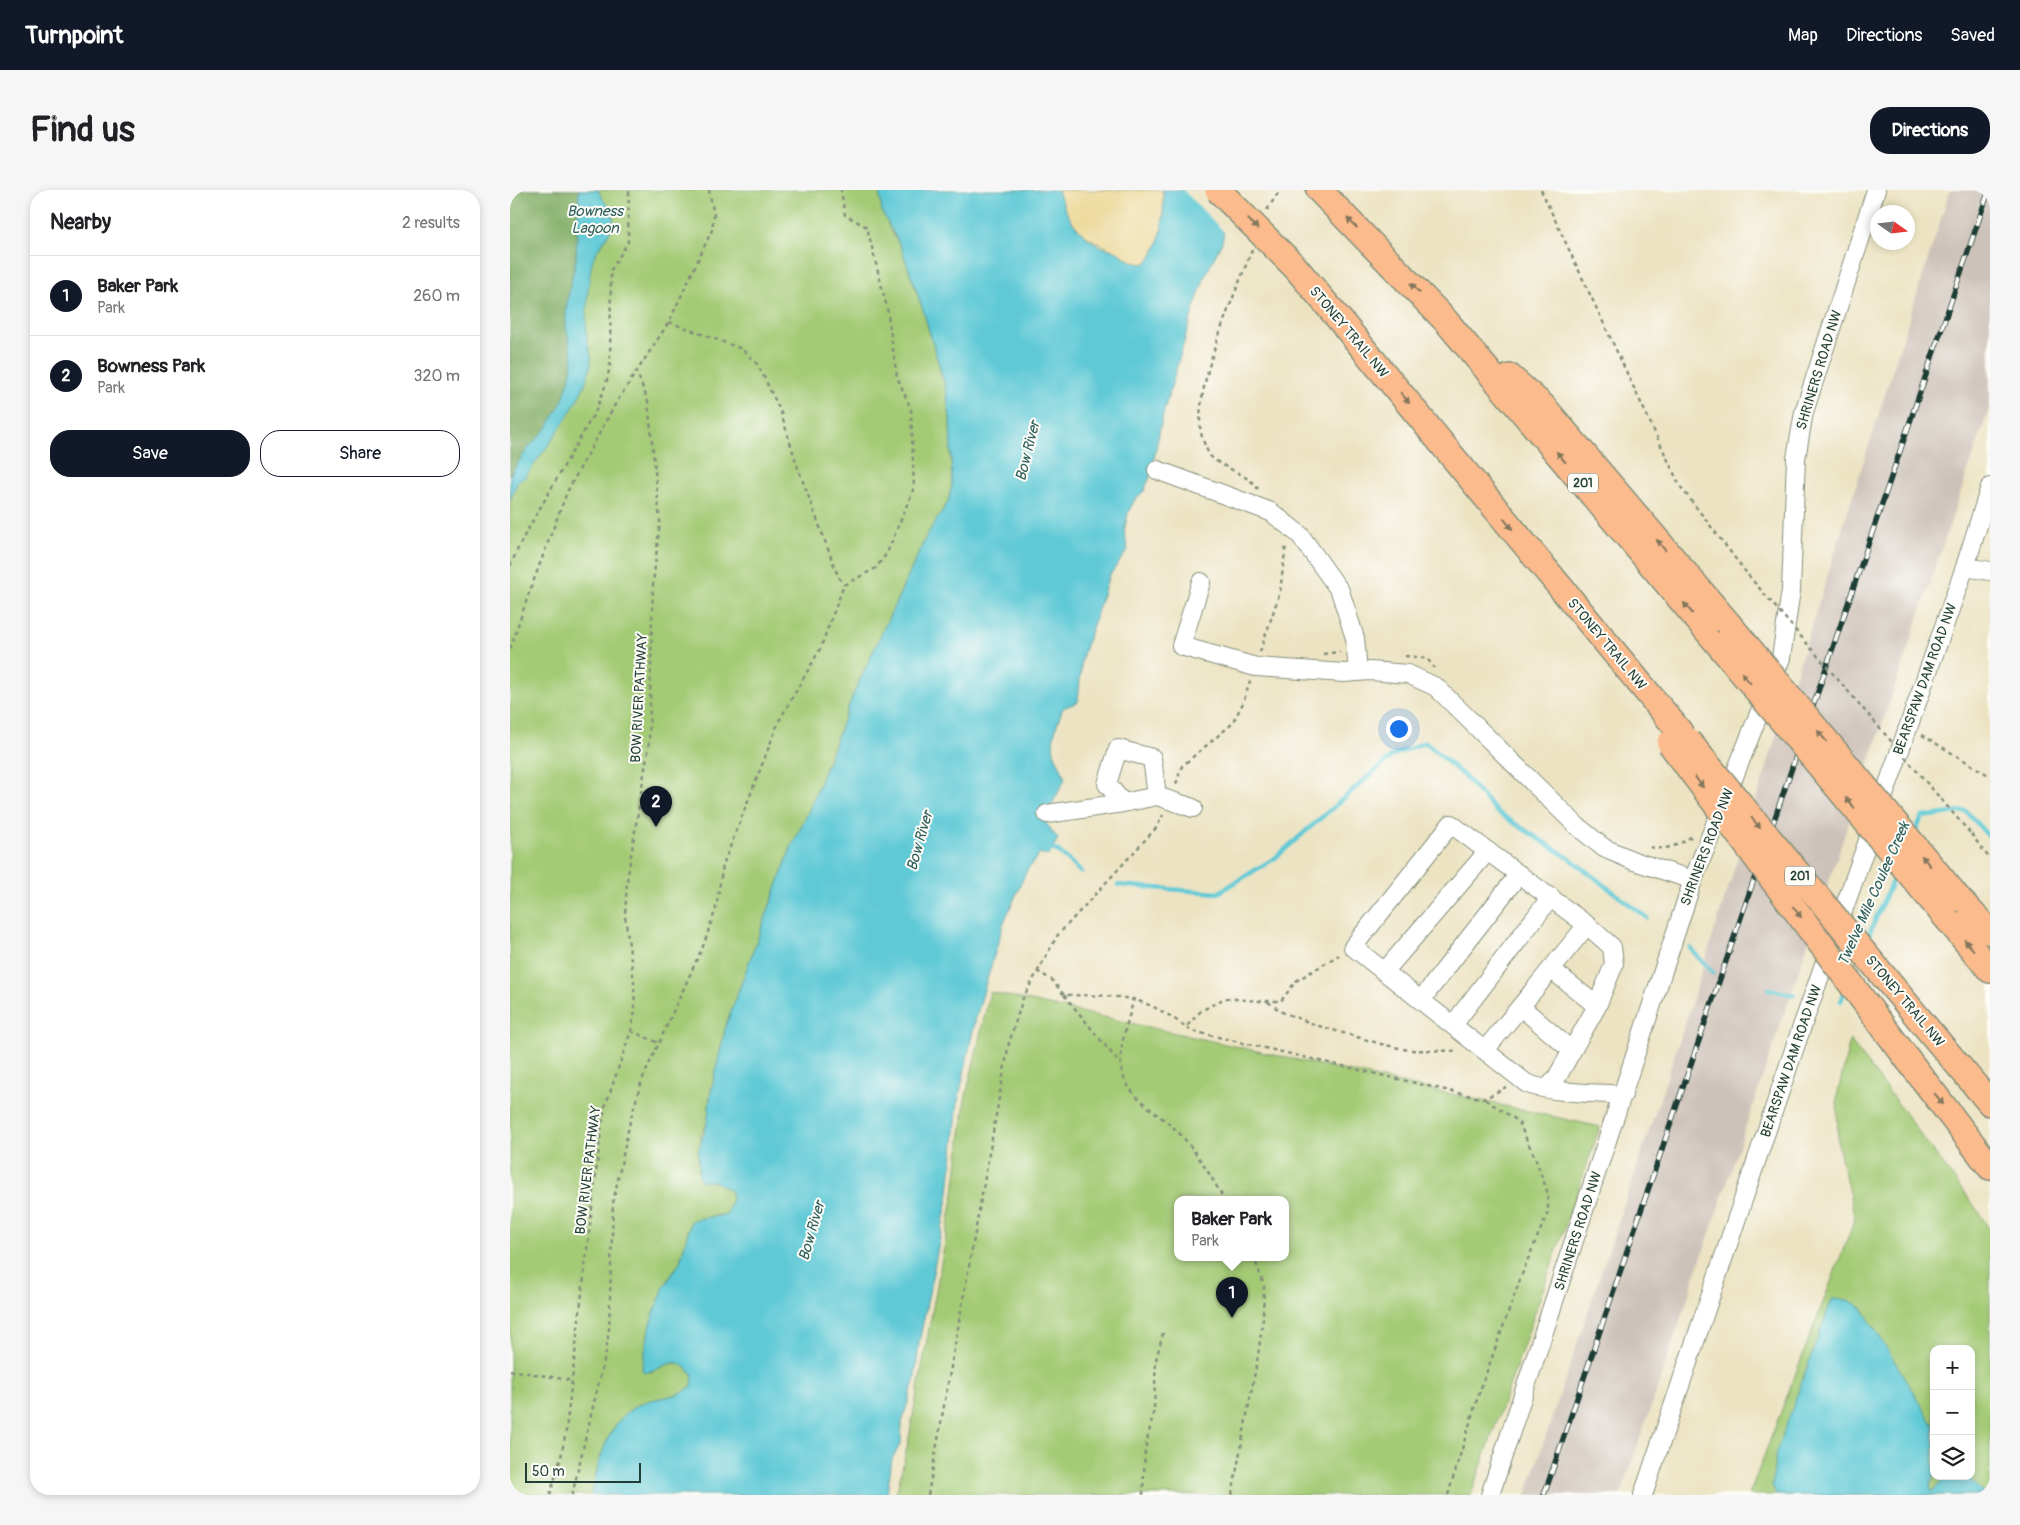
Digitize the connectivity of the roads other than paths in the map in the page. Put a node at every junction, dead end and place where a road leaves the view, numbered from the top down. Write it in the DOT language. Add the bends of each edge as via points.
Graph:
graph roads {
  1 [pos="1218,190"];
  2 [pos="1319,190"];
  3 [pos="1876,190"];
  4 [pos="1157,470"];
  5 [pos="1990,487"];
  6 [pos="1965,567"];
  7 [pos="1990,571"];
  8 [pos="1202,582"];
  9 [pos="1723,634"];
  10 [pos="1358,672"];
  11 [pos="1675,737"];
  12 [pos="1164,798"];
  13 [pos="1123,803"];
  14 [pos="1193,808"];
  15 [pos="1047,814"];
  16 [pos="1488,851"];
  17 [pos="1519,874"];
  18 [pos="1693,880"];
  19 [pos="1551,897"];
  20 [pos="1587,925"];
  21 [pos="1990,932"];
  22 [pos="1551,969"];
  23 [pos="1990,970"];
  24 [pos="1384,972"];
  25 [pos="1421,1000"];
  26 [pos="1597,1006"];
  27 [pos="1521,1007"];
  28 [pos="1453,1025"];
  29 [pos="1480,1047"];
  30 [pos="1572,1051"];
  31 [pos="1546,1088"];
  32 [pos="1623,1095"];
  33 [pos="1990,1103"];
  34 [pos="1990,1167"];
  35 [pos="1490,1495"];
  36 [pos="1644,1495"];
  1 -- 11 [label="highway, STONEY TRAIL NW / 201, one-way, bridge" via="1296,268 1329,307 1574,606"];
  9 -- 2 [label="highway, 201, one-way" via="1446,320"];
  3 -- 18 [label="street, SHRINERS ROAD NW" via="1804,412 1796,458 1791,590 1781,658"];
  4 -- 10 [label="street" via="1271,512 1300,535 1340,591 1356,638"];
  5 -- 6 [label="street, BEARSPAW DAM ROAD NW"];
  6 -- 7 [label="street"];
  6 -- 36 [label="street, BEARSPAW DAM ROAD NW" via="1799,1035"];
  8 -- 10 [label="street" via="1181,646 1256,666"];
  21 -- 9 [label="highway, one-way, bridge"];
  23 -- 9 [label="highway, 201, one-way, bridge"];
  10 -- 18 [label="street" via="1408,674 1436,687 1577,826 1604,848"];
  11 -- 33 [label="highway, STONEY TRAIL NW / 201, one-way, bridge"];
  11 -- 34 [label="highway, one-way, bridge" via="1909,1061"];
  12 -- 13 [label="street"];
  12 -- 13 [label="street" via="1152,758 1118,749 1107,784"];
  12 -- 14 [label="street"];
  13 -- 15 [label="street"];
  16 -- 17 [label="street"];
  16 -- 24 [label="street"];
  16 -- 24 [label="street" via="1451,824 1353,947"];
  17 -- 19 [label="street"];
  17 -- 25 [label="street"];
  18 -- 32 [label="street, SHRINERS ROAD NW"];
  19 -- 20 [label="street"];
  19 -- 28 [label="street"];
  20 -- 22 [label="street"];
  20 -- 26 [label="street" via="1612,947 1614,964"];
  22 -- 26 [label="street"];
  22 -- 27 [label="street"];
  24 -- 25 [label="street"];
  25 -- 28 [label="street"];
  26 -- 30 [label="street"];
  27 -- 29 [label="street"];
  27 -- 30 [label="street"];
  28 -- 29 [label="street"];
  29 -- 31 [label="street" via="1520,1078 1533,1086"];
  30 -- 31 [label="street" via="1556,1079"];
  31 -- 32 [label="street"];
  32 -- 35 [label="street, SHRINERS ROAD NW"];
}
